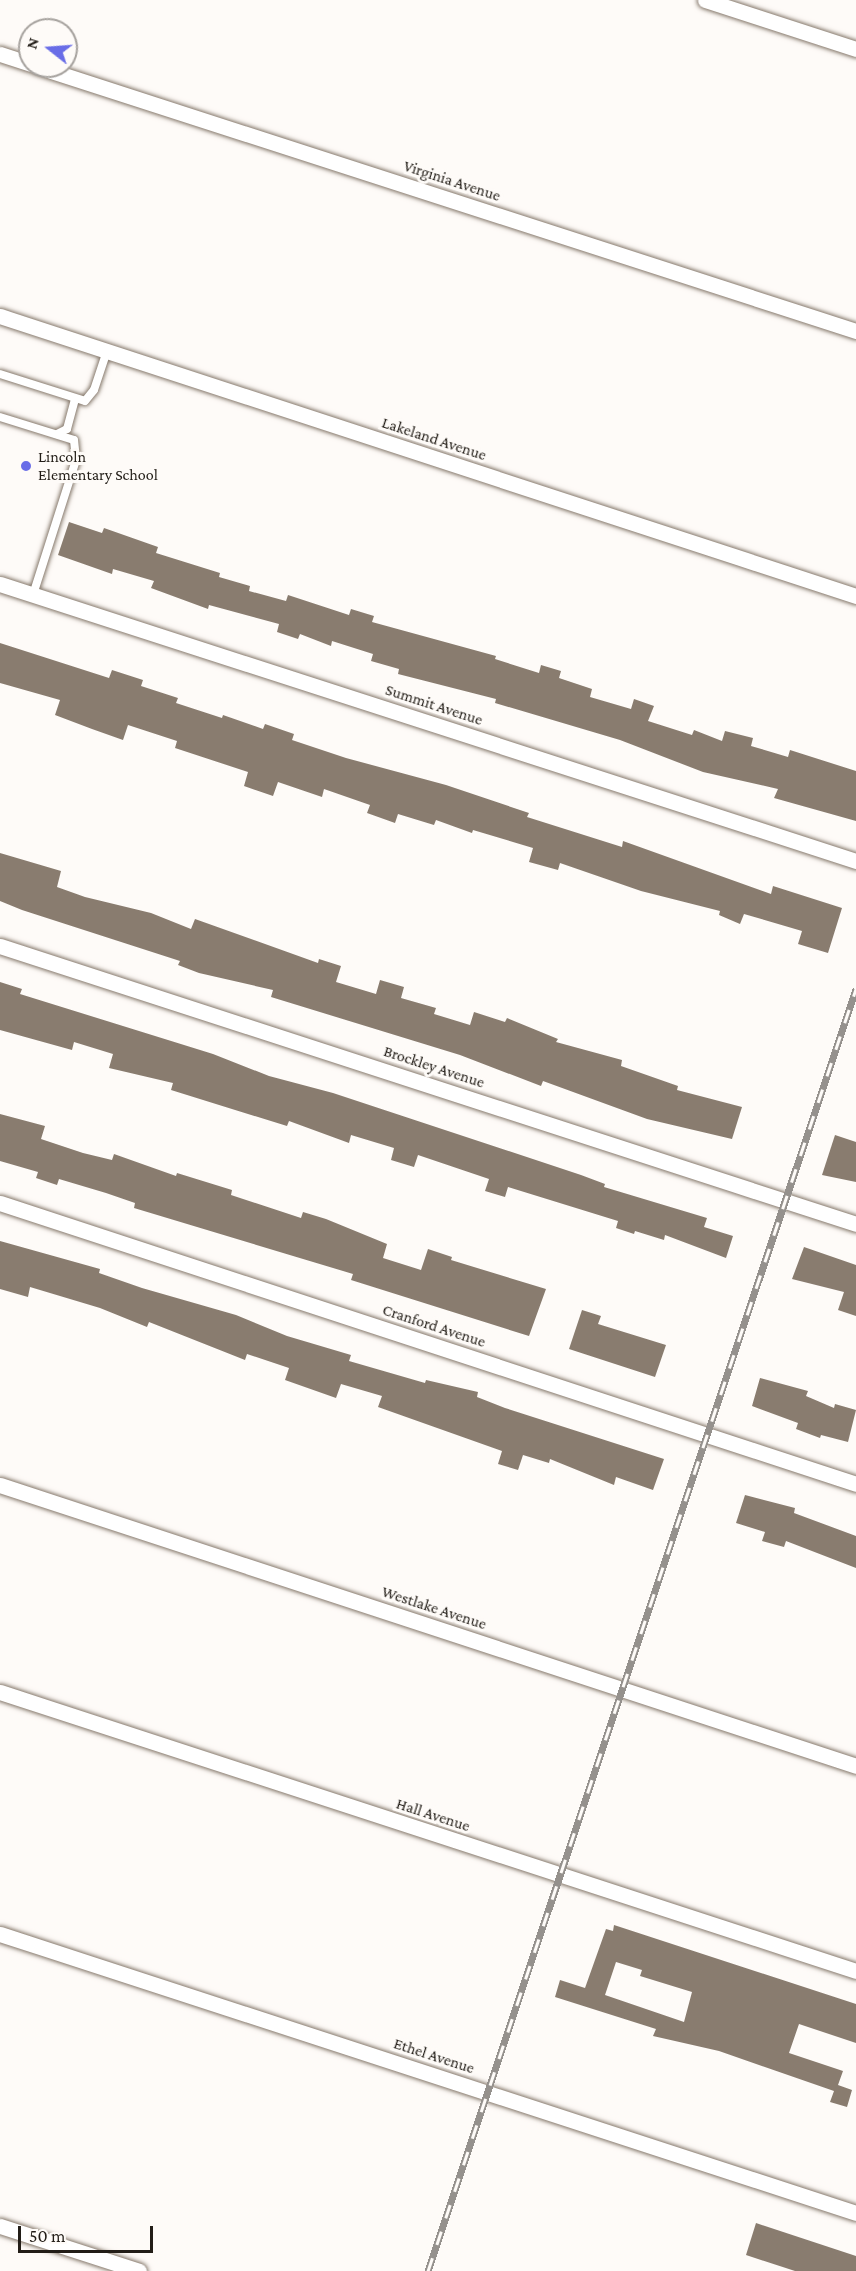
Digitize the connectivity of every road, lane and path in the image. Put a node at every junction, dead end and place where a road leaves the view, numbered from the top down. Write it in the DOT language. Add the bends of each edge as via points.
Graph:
graph roads {
  1 [pos="705,0"];
  2 [pos="856,49"];
  3 [pos="0,54"];
  4 [pos="18,60"];
  5 [pos="73,78"];
  6 [pos="0,316"];
  7 [pos="856,331"];
  8 [pos="107,351"];
  9 [pos="0,374"];
  10 [pos="75,399"];
  11 [pos="0,417"];
  12 [pos="57,434"];
  13 [pos="0,584"];
  14 [pos="33,595"];
  15 [pos="856,596"];
  16 [pos="856,861"];
  17 [pos="0,946"];
  18 [pos="0,1203"];
  19 [pos="856,1224"];
  20 [pos="856,1484"];
  21 [pos="0,1485"];
  22 [pos="0,1692"];
  23 [pos="856,1766"];
  24 [pos="0,1934"];
  25 [pos="856,1971"];
  26 [pos="856,2213"];
  27 [pos="0,2226"];
  28 [pos="139,2271"];
  1 -- 2 [label="street"];
  3 -- 4 [label="street"];
  5 -- 7 [label="street, Virginia Avenue"];
  6 -- 8 [label="street, Lakeland Avenue"];
  8 -- 10 [label="lane" via="94,390 85,401"];
  8 -- 15 [label="street, Lakeland Avenue"];
  9 -- 10 [label="lane"];
  10 -- 12 [label="lane" via="67,429"];
  11 -- 12 [label="lane"];
  12 -- 14 [label="lane" via="74,440 76,460"];
  13 -- 14 [label="street, Summit Avenue"];
  14 -- 16 [label="street, Summit Avenue"];
  17 -- 19 [label="street, Brockley Avenue"];
  18 -- 20 [label="street, Cranford Avenue"];
  21 -- 23 [label="street, Westlake Avenue"];
  22 -- 25 [label="street, Hall Avenue"];
  24 -- 26 [label="street, Ethel Avenue"];
  27 -- 28 [label="street"];
}
